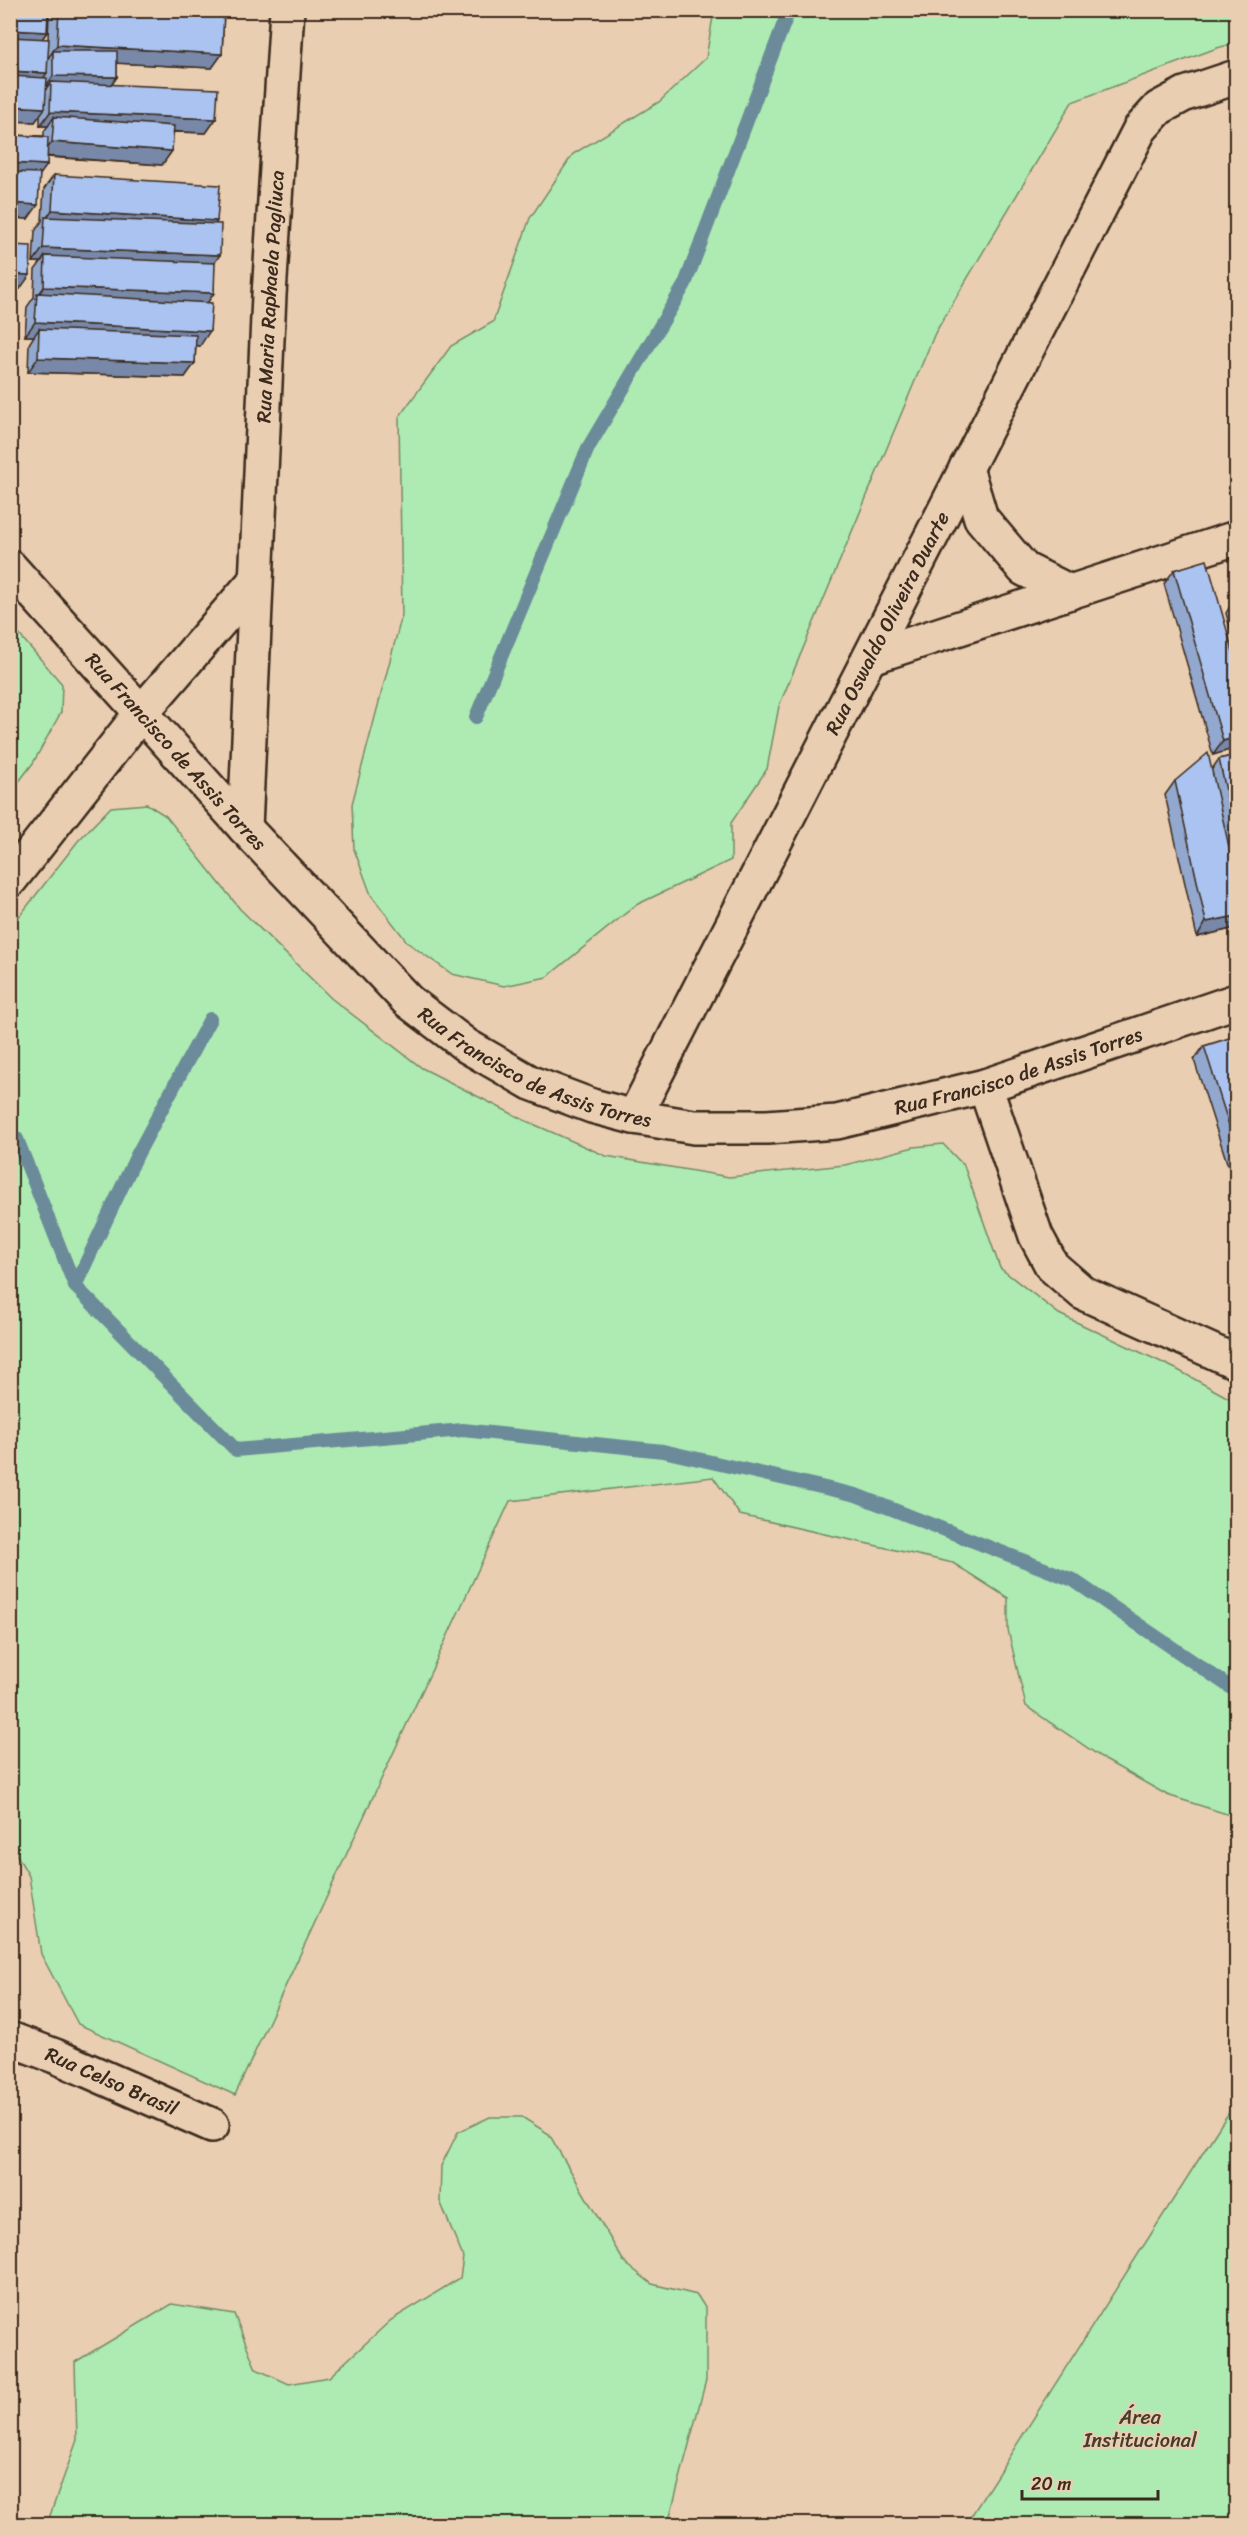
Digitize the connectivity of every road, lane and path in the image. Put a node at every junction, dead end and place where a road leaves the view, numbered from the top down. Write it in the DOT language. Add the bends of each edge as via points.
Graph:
graph roads {
  1 [pos="287,10"];
  2 [pos="1236,76"];
  3 [pos="966,468"];
  4 [pos="1236,538"];
  5 [pos="10,567"];
  6 [pos="255,581"];
  7 [pos="1070,592"];
  8 [pos="871,657"];
  9 [pos="142,711"];
  10 [pos="245,828"];
  11 [pos="10,880"];
  12 [pos="1236,1000"];
  13 [pos="985,1086"];
  14 [pos="634,1117"];
  15 [pos="1236,1362"];
  16 [pos="10,2039"];
  17 [pos="212,2125"];
  1 -- 6 [label="street, Rua Maria Raphaela Pagliuca"];
  2 -- 3 [label="street, Rua Oswaldo Oliveira Duarte" via="1159,108 1140,129"];
  3 -- 7 [label="street" via="981,518 1017,561 1024,569"];
  3 -- 8 [label="street, Rua Oswaldo Oliveira Duarte"];
  4 -- 7 [label="street"];
  5 -- 9 [label="street, Rua Francisco de Assis Torres"];
  6 -- 9 [label="street"];
  6 -- 10 [label="street, Rua Maria Raphaela Pagliuca"];
  7 -- 8 [label="street"];
  8 -- 14 [label="street, Rua Oswaldo Oliveira Duarte"];
  9 -- 10 [label="street, Rua Francisco de Assis Torres"];
  9 -- 11 [label="street"];
  10 -- 14 [label="street, Rua Francisco de Assis Torres" via="408,1001 467,1046 531,1083"];
  12 -- 13 [label="street, Rua Francisco de Assis Torres"];
  13 -- 14 [label="street, Rua Francisco de Assis Torres" via="837,1122 694,1127"];
  13 -- 15 [label="street" via="1036,1236 1053,1266 1083,1293"];
  16 -- 17 [label="street, Rua Celso Brasil"];
}
